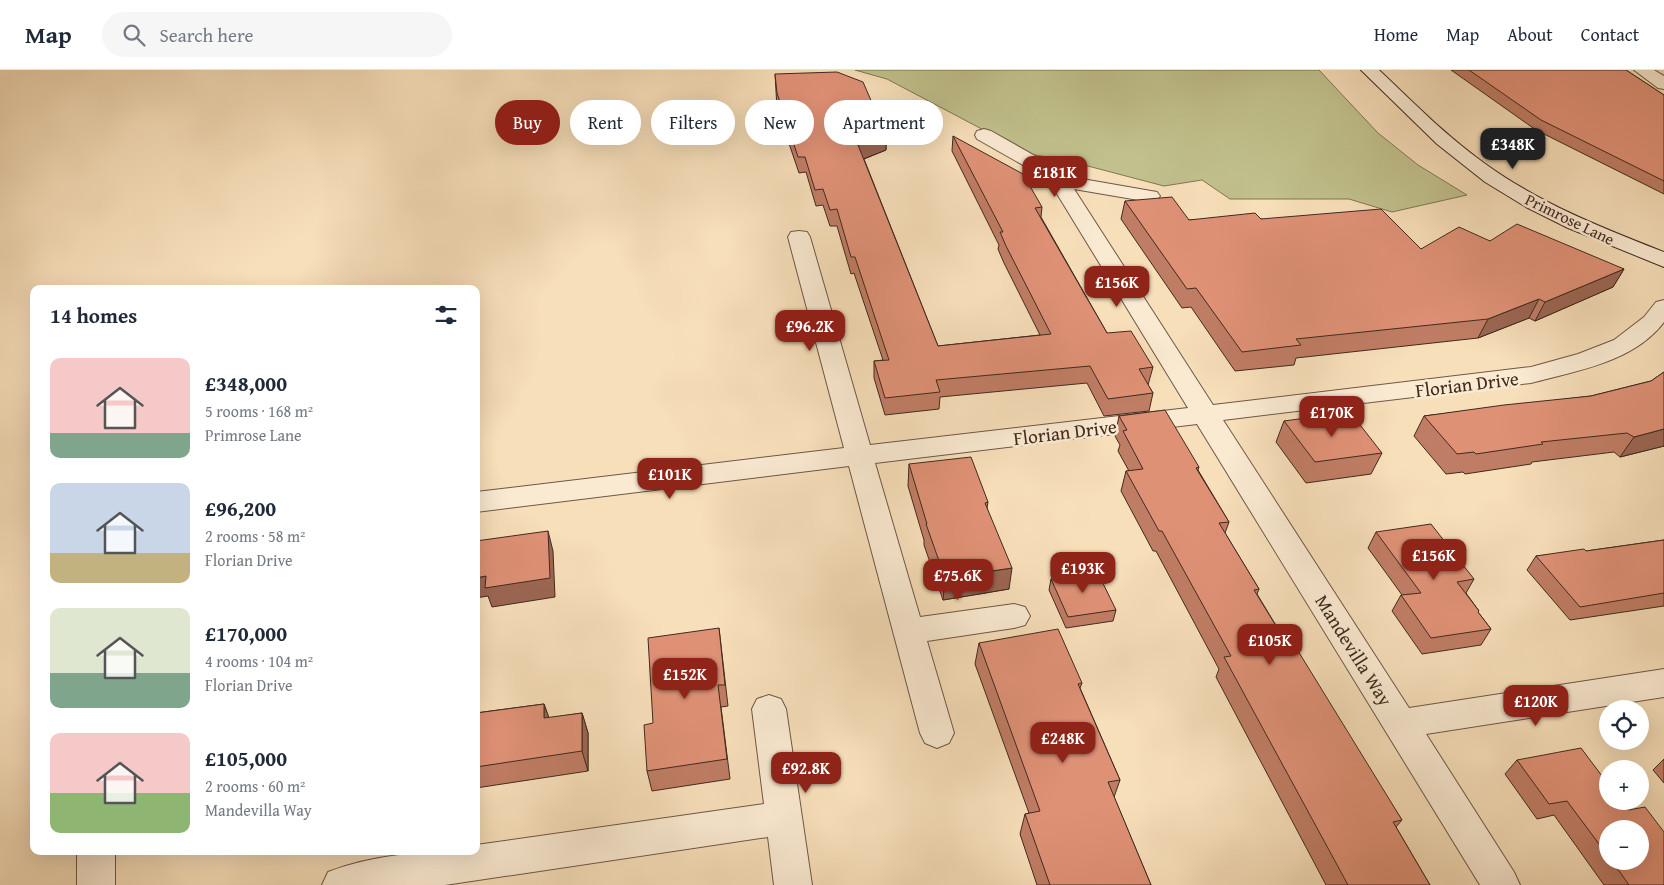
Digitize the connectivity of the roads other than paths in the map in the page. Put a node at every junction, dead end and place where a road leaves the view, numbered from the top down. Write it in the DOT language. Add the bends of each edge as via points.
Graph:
graph roads {
  1 [pos="1369,70"];
  2 [pos="1642,70"];
  3 [pos="1664,84"];
  4 [pos="984,135"];
  5 [pos="1059,181"];
  6 [pos="1150,196"];
  7 [pos="799,237"];
  8 [pos="1664,260"];
  9 [pos="1664,306"];
  10 [pos="1207,415"];
  11 [pos="859,456"];
  12 [pos="480,502"];
  13 [pos="1014,616"];
  14 [pos="908,631"];
  15 [pos="1664,683"];
  16 [pos="769,709"];
  17 [pos="1400,724"];
  18 [pos="937,733"];
  19 [pos="784,818"];
  20 [pos="96,855"];
  21 [pos="96,885"];
  22 [pos="341,885"];
  23 [pos="793,885"];
  24 [pos="1501,885"];
  1 -- 8 [label="street, Primrose Lane" via="1491,177 1559,215"];
  2 -- 3 [label="street"];
  4 -- 5 [label="street" via="1053,174"];
  5 -- 6 [label="street"];
  5 -- 10 [label="street, Mandevilla Way"];
  7 -- 11 [label="street"];
  9 -- 10 [label="street, Florian Drive" via="1640,333 1610,352 1531,375"];
  10 -- 11 [label="street, Florian Drive"];
  10 -- 17 [label="street, Mandevilla Way"];
  11 -- 12 [label="street, Florian Drive"];
  11 -- 14 [label="street"];
  13 -- 14 [label="street"];
  14 -- 18 [label="street"];
  15 -- 17 [label="street"];
  16 -- 19 [label="street"];
  17 -- 24 [label="street, Mandevilla Way"];
  19 -- 22 [label="street"];
  19 -- 23 [label="street"];
  20 -- 21 [label="street"];
}
